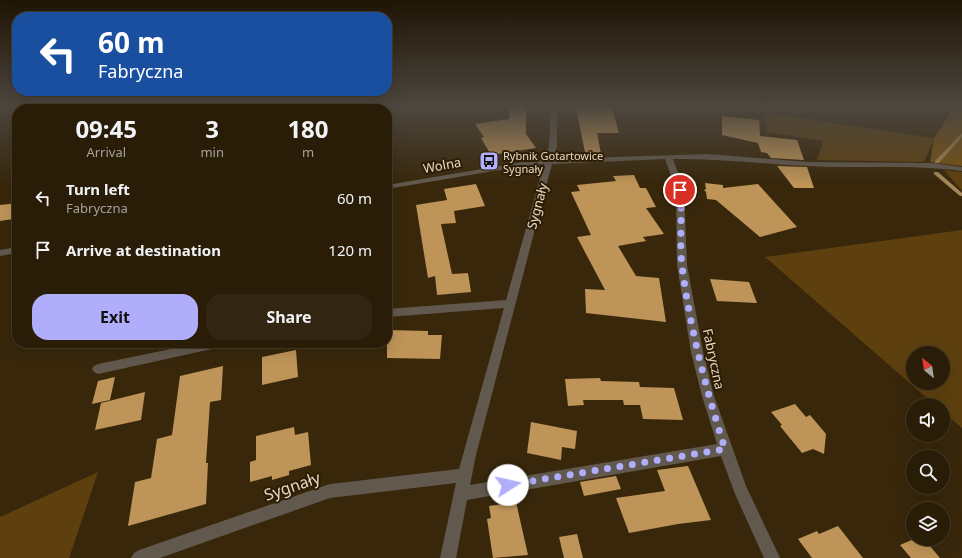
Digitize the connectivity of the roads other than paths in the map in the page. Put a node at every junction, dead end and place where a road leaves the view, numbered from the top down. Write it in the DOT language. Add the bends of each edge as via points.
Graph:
graph roads {
  1 [pos="555,132"];
  2 [pos="668,157"];
  3 [pos="549,161"];
  4 [pos="962,169"];
  5 [pos="392,186"];
  6 [pos="12,251"];
  7 [pos="0,253"];
  8 [pos="511,304"];
  9 [pos="392,313"];
  10 [pos="197,348"];
  11 [pos="98,369"];
  12 [pos="725,449"];
  13 [pos="464,475"];
  14 [pos="460,494"];
  15 [pos="139,558"];
  16 [pos="448,558"];
  17 [pos="772,558"];
  1 -- 3 [label="street, Sygnały"];
  2 -- 3 [label="street"];
  2 -- 4 [label="street" via="708,156 808,164 932,165"];
  2 -- 12 [label="street, Fabryczna" via="680,190 682,265 697,352"];
  3 -- 5 [label="street, Wolna"];
  3 -- 8 [label="street, Sygnały"];
  6 -- 7 [label="street"];
  8 -- 9 [label="street"];
  8 -- 13 [label="street, Sygnały"];
  10 -- 11 [label="street"];
  12 -- 14 [label="street"];
  12 -- 17 [label="street, Fabryczna" via="740,489"];
  13 -- 14 [label="street, Sygnały"];
  13 -- 15 [label="street, Sygnały" via="330,491"];
  14 -- 16 [label="street, Sygnały"];
}
